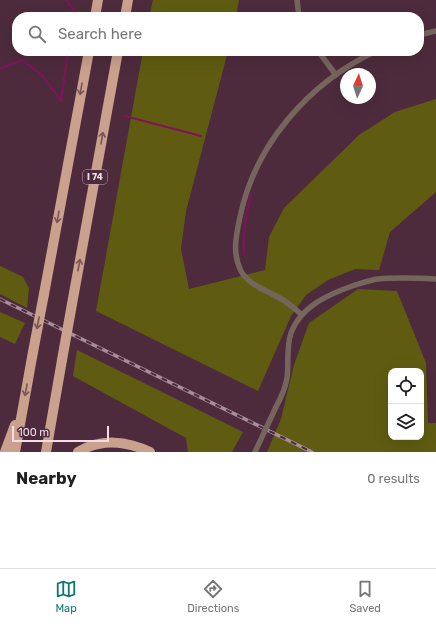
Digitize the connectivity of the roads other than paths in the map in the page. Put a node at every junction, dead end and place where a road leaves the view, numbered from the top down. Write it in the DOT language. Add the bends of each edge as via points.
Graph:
graph roads {
  1 [pos="98,0"];
  2 [pos="128,0"];
  3 [pos="297,0"];
  4 [pos="96,12"];
  5 [pos="126,12"];
  6 [pos="298,12"];
  7 [pos="436,31"];
  8 [pos="424,34"];
  9 [pos="88,56"];
  10 [pos="117,56"];
  11 [pos="322,56"];
  12 [pos="366,56"];
  13 [pos="336,75"];
  14 [pos="436,279"];
  15 [pos="302,315"];
  16 [pos="22,408"];
  17 [pos="5,452"];
  18 [pos="15,452"];
  19 [pos="46,452"];
  20 [pos="78,452"];
  21 [pos="150,452"];
  22 [pos="254,452"];
  1 -- 4 [label="highway"];
  2 -- 5 [label="highway"];
  3 -- 6 [label="street"];
  7 -- 8 [label="street"];
  9 -- 16 [label="highway, one-way, bridge"];
  19 -- 10 [label="highway, I 74, one-way, bridge"];
  11 -- 13 [label="street"];
  12 -- 13 [label="street"];
  13 -- 15 [label="street" via="304,100 276,133 247,190 236,237 235,252 242,272 247,278"];
  14 -- 15 [label="street" via="388,278 366,282 326,297"];
  15 -- 22 [label="street, bridge" via="291,334 283,393"];
  16 -- 17 [label="highway"];
  16 -- 18 [label="highway"];
  20 -- 21 [label="highway" via="92,446 114,442 126,443"];
}
